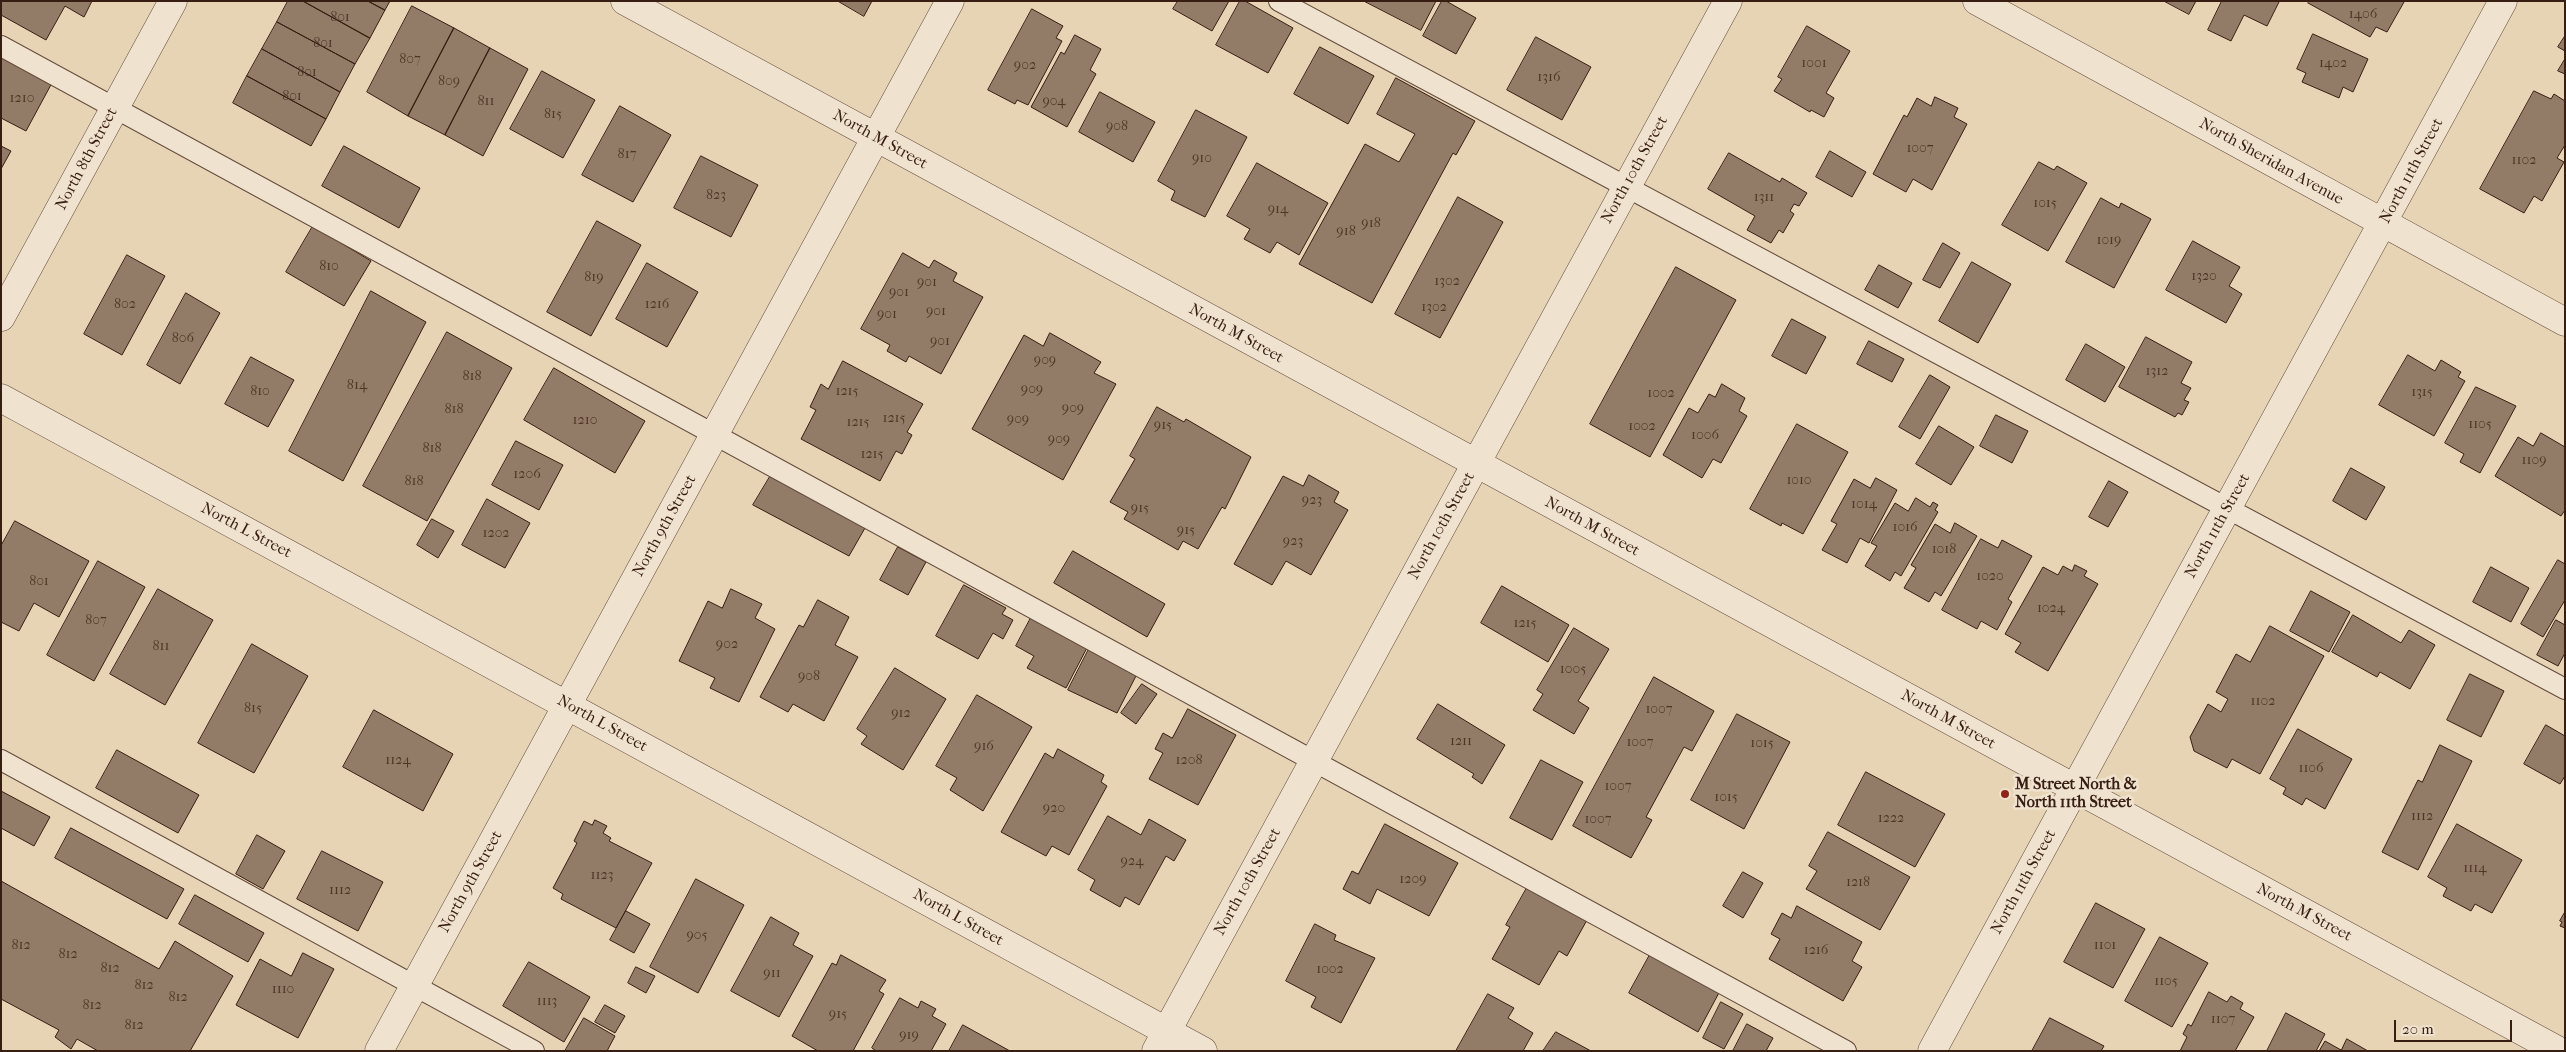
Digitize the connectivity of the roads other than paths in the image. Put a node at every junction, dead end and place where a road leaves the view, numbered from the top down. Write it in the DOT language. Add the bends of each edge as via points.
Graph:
graph roads {
  1 [pos="173,1"];
  2 [pos="625,1"];
  3 [pos="950,1"];
  4 [pos="1279,1"];
  5 [pos="1728,1"];
  6 [pos="1977,1"];
  7 [pos="2504,1"];
  8 [pos="1,46"];
  9 [pos="115,108"];
  10 [pos="876,138"];
  11 [pos="1626,187"];
  12 [pos="2384,223"];
  13 [pos="1,317"];
  14 [pos="2565,322"];
  15 [pos="1,398"];
  16 [pos="714,434"];
  17 [pos="1475,464"];
  18 [pos="2228,509"];
  19 [pos="2565,689"];
  20 [pos="567,705"];
  21 [pos="1,760"];
  22 [pos="1314,761"];
  23 [pos="2074,789"];
  24 [pos="414,985"];
  25 [pos="1162,1041"];
  26 [pos="378,1051"];
  27 [pos="534,1051"];
  28 [pos="1203,1051"];
  29 [pos="1846,1051"];
  30 [pos="1932,1051"];
  31 [pos="2559,1051"];
  1 -- 9 [label="street, North 8th Street"];
  2 -- 10 [label="street, North M Street"];
  3 -- 10 [label="street, North 9th Street"];
  4 -- 11 [label="lane"];
  5 -- 11 [label="street, North 10th Street"];
  6 -- 12 [label="street, North Sheridan Avenue"];
  7 -- 12 [label="street, North 11th Street"];
  8 -- 9 [label="lane"];
  9 -- 13 [label="street, North 8th Street"];
  9 -- 16 [label="lane"];
  10 -- 16 [label="street, North 9th Street"];
  10 -- 17 [label="street, North M Street"];
  11 -- 17 [label="street, North 10th Street"];
  11 -- 18 [label="lane"];
  12 -- 14 [label="street, North Sheridan Avenue"];
  12 -- 18 [label="street, North 11th Street"];
  15 -- 20 [label="street, North L Street"];
  16 -- 20 [label="street, North 9th Street"];
  16 -- 22 [label="lane"];
  17 -- 22 [label="street, North 10th Street"];
  17 -- 23 [label="street, North M Street"];
  18 -- 19 [label="lane"];
  18 -- 23 [label="street, North 11th Street"];
  20 -- 24 [label="street, North 9th Street"];
  20 -- 25 [label="street, North L Street"];
  21 -- 24 [label="lane"];
  22 -- 25 [label="street, North 10th Street"];
  22 -- 29 [label="lane"];
  23 -- 30 [label="street, North 11th Street"];
  23 -- 31 [label="street, North M Street"];
  24 -- 26 [label="street, North 9th Street"];
  24 -- 27 [label="lane"];
  25 -- 28 [label="street, North L Street"];
}
